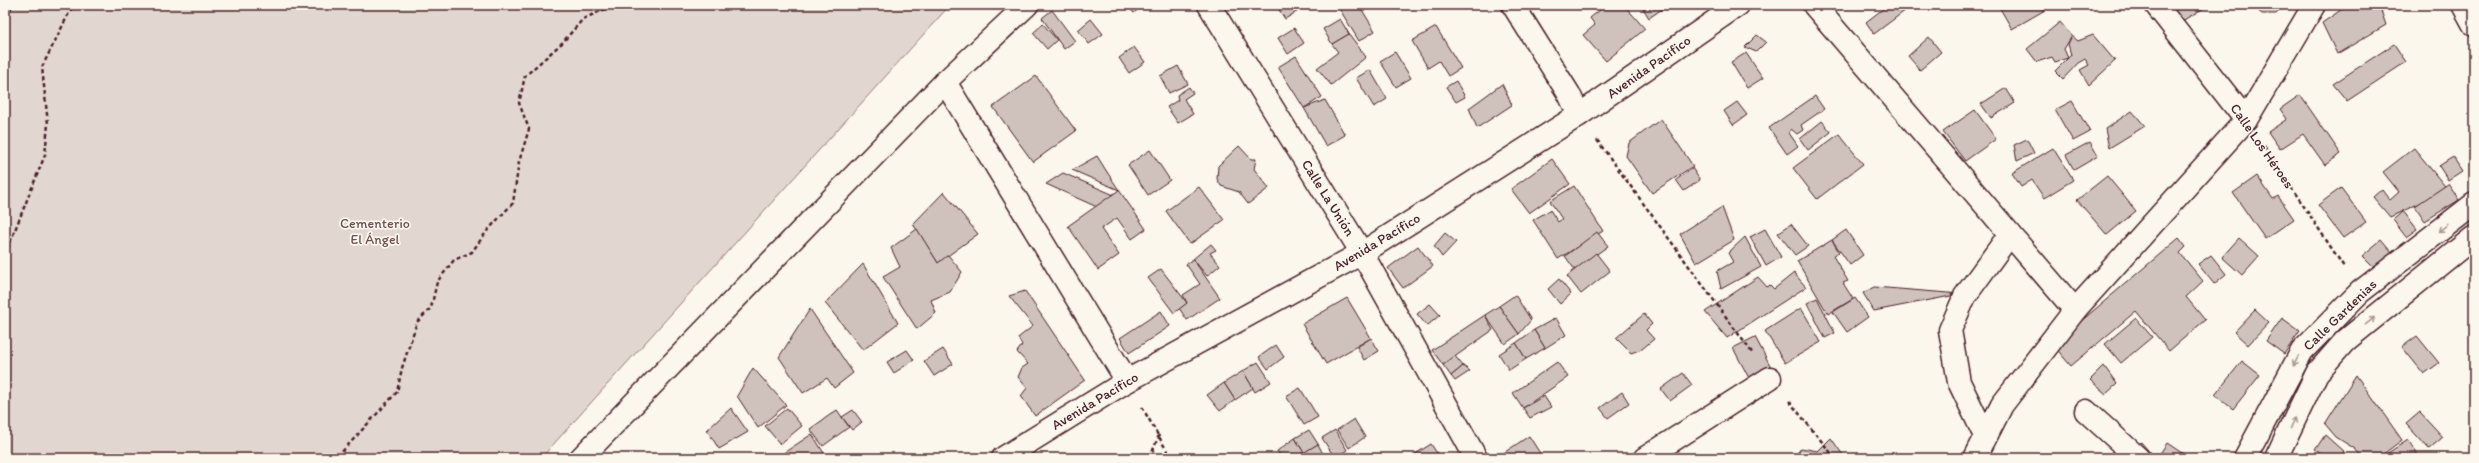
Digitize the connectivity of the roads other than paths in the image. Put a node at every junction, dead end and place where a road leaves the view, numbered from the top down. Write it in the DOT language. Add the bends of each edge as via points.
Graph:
graph roads {
  1 [pos="1027,5"];
  2 [pos="1209,5"];
  3 [pos="1513,5"];
  4 [pos="1738,5"];
  5 [pos="1814,5"];
  6 [pos="2156,5"];
  7 [pos="2314,5"];
  8 [pos="2463,5"];
  9 [pos="2474,25"];
  10 [pos="945,82"];
  11 [pos="1578,115"];
  12 [pos="2246,120"];
  13 [pos="2474,204"];
  14 [pos="2010,234"];
  15 [pos="2474,237"];
  16 [pos="1362,253"];
  17 [pos="2075,310"];
  18 [pos="1770,378"];
  19 [pos="1127,381"];
  20 [pos="2086,411"];
  21 [pos="1985,436"];
  22 [pos="581,458"];
  23 [pos="1003,458"];
  24 [pos="1476,458"];
  25 [pos="1644,458"];
  26 [pos="1975,458"];
  27 [pos="2138,458"];
  28 [pos="2244,458"];
  29 [pos="2276,458"];
  1 -- 10 [label="street"];
  2 -- 16 [label="street, Calle La Unión"];
  3 -- 11 [label="street" via="1569,94"];
  4 -- 11 [label="street, Avenida Pacífico"];
  5 -- 14 [label="street"];
  6 -- 12 [label="street, Calle Los Héroes"];
  7 -- 12 [label="street"];
  8 -- 9 [label="street"];
  10 -- 19 [label="street"];
  10 -- 22 [label="street"];
  11 -- 16 [label="street, Avenida Pacífico"];
  12 -- 17 [label="street"];
  13 -- 28 [label="street, Calle Gardenias, one-way" via="2360,292 2302,351"];
  14 -- 17 [label="street"];
  14 -- 21 [label="street" via="1966,296 1950,330 1959,382"];
  29 -- 15 [label="street, Calle Gardenias, one-way" via="2317,373 2345,341"];
  16 -- 19 [label="street, Avenida Pacífico"];
  16 -- 24 [label="street, Calle La Unión"];
  17 -- 21 [label="street" via="2002,405"];
  18 -- 25 [label="street"];
  19 -- 23 [label="street, Avenida Pacífico"];
  20 -- 27 [label="street"];
  21 -- 26 [label="street"];
}
